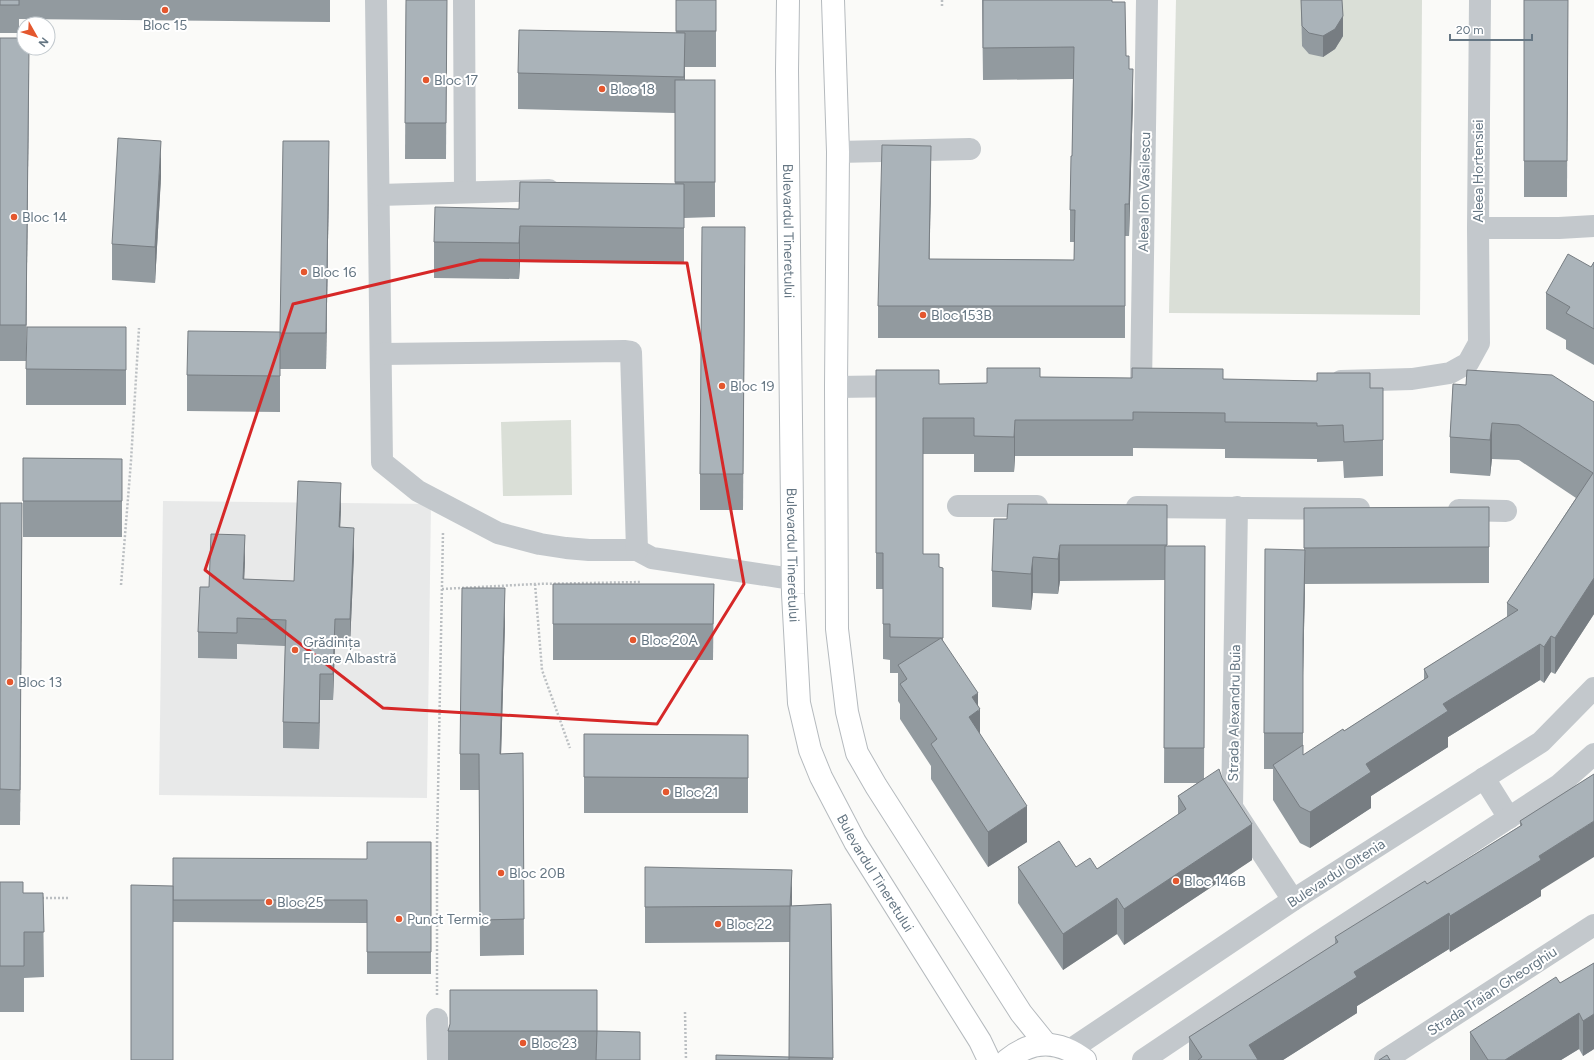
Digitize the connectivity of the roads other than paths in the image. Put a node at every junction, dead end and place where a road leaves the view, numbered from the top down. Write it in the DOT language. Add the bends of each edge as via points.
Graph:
graph roads {
  1 [pos="376,0"];
  2 [pos="464,0"];
  3 [pos="788,0"];
  4 [pos="833,0"];
  5 [pos="1148,0"];
  6 [pos="1480,0"];
  7 [pos="970,149"];
  8 [pos="838,152"];
  9 [pos="568,189"];
  10 [pos="465,192"];
  11 [pos="379,195"];
  12 [pos="1594,226"];
  13 [pos="1478,228"];
  14 [pos="381,354"];
  15 [pos="1324,381"];
  16 [pos="1118,385"];
  17 [pos="924,386"];
  18 [pos="836,387"];
  19 [pos="958,506"];
  20 [pos="1054,506"];
  21 [pos="1118,506"];
  22 [pos="1237,507"];
  23 [pos="1378,509"];
  24 [pos="1439,510"];
  25 [pos="1506,511"];
  26 [pos="637,550"];
  27 [pos="792,579"];
  28 [pos="1594,688"];
  29 [pos="1594,754"];
  30 [pos="1484,778"];
  31 [pos="1509,818"];
  32 [pos="1293,900"];
  33 [pos="1594,925"];
  34 [pos="437,1019"];
  35 [pos="1046,1044"];
  36 [pos="1078,1055"];
  37 [pos="1389,1059"];
  38 [pos="438,1060"];
  39 [pos="989,1060"];
  40 [pos="1007,1060"];
  41 [pos="1143,1060"];
  1 -- 11 [label="street"];
  2 -- 10 [label="street"];
  3 -- 27 [label="main road, Bulevardul Tineretului"];
  4 -- 8 [label="main road"];
  5 -- 16 [label="street, Aleea Ion Vasilescu" via="1149,384"];
  6 -- 13 [label="street, Aleea Hortensiei"];
  7 -- 8 [label="street"];
  8 -- 18 [label="main road"];
  9 -- 10 [label="street"];
  10 -- 11 [label="street"];
  11 -- 14 [label="street"];
  12 -- 13 [label="street"];
  13 -- 15 [label="street, Aleea Hortensiei" via="1480,343 1468,363 1450,373 1412,379"];
  14 -- 26 [label="street" via="382,462 418,491 498,533 540,544 589,550"];
  14 -- 26 [label="street" via="630,352"];
  17 -- 18 [label="street"];
  18 -- 35 [label="main road" via="837,628 846,712 858,752 876,786 1021,1013"];
  19 -- 20 [label="street"];
  21 -- 22 [label="street"];
  22 -- 23 [label="street"];
  22 -- 32 [label="street, Strada Alexandru Buia" via="1232,807"];
  24 -- 25 [label="street"];
  26 -- 27 [label="street" via="652,558"];
  27 -- 39 [label="main road, Bulevardul Tineretului" via="799,703 810,750 820,777 855,842 980,1041"];
  28 -- 30 [label="street, Bulevardul Oltenia" via="1541,742"];
  29 -- 31 [label="street" via="1559,785"];
  30 -- 31 [label="street"];
  30 -- 32 [label="street, Bulevardul Oltenia"];
  31 -- 41 [label="street"];
  32 -- 36 [label="street, Bulevardul Oltenia"];
  33 -- 37 [label="street, Strada Traian Gheorghiu"];
  34 -- 38 [label="street"];
  35 -- 36 [label="main road" via="1058,1045"];
  35 -- 40 [label="main road" via="1030,1046 1016,1052"];
}
